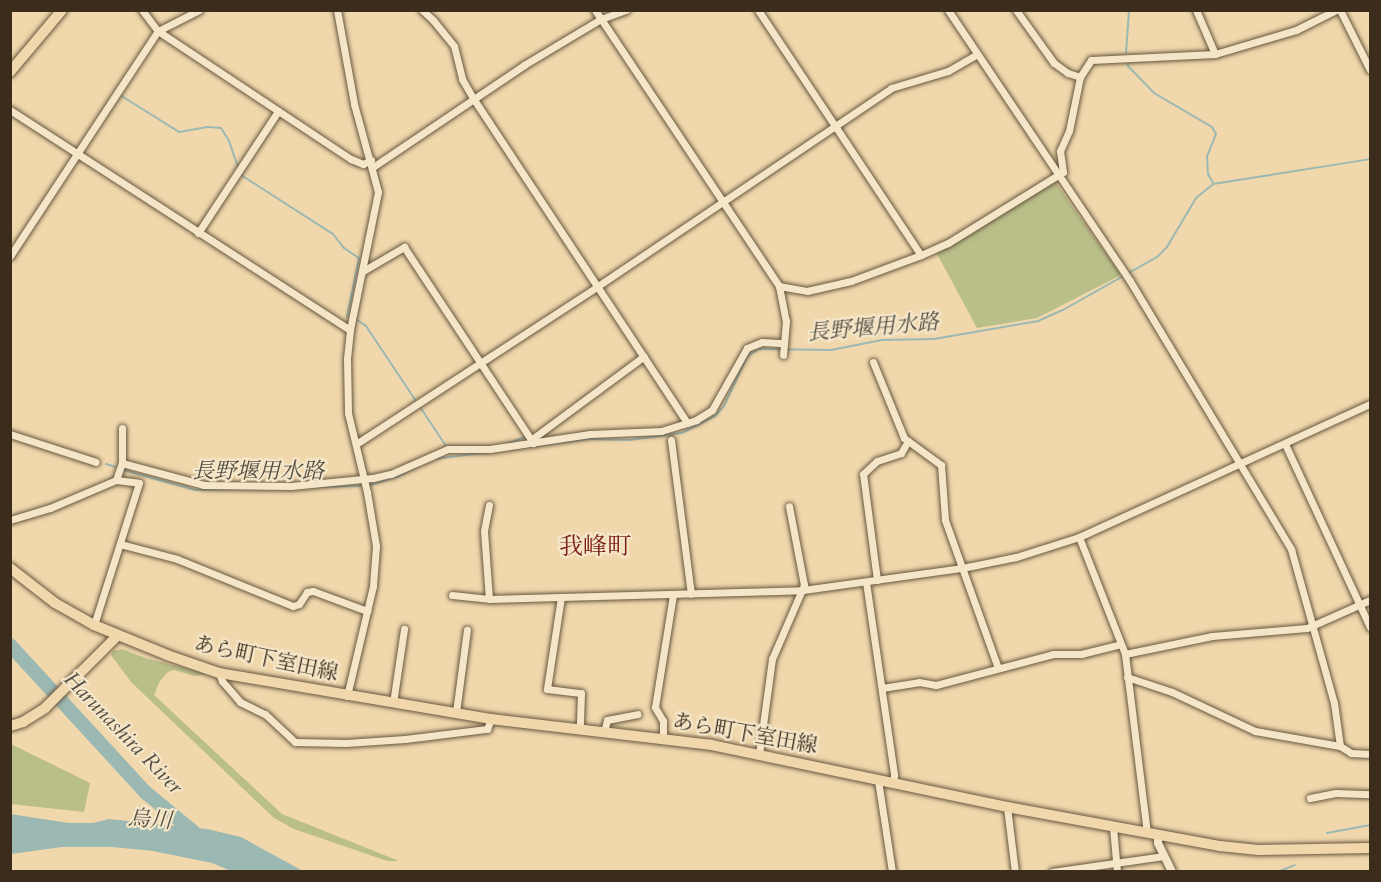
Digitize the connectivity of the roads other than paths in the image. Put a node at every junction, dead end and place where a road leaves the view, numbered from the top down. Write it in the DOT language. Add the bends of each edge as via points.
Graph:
graph roads {
  1 [pos="62,10"];
  2 [pos="142,10"];
  3 [pos="199,10"];
  4 [pos="337,10"];
  5 [pos="422,10"];
  6 [pos="595,10"];
  7 [pos="626,10"];
  8 [pos="758,10"];
  9 [pos="948,10"];
  10 [pos="1016,10"];
  11 [pos="1196,10"];
  12 [pos="1336,10"];
  13 [pos="1340,10"];
  14 [pos="601,20"];
  15 [pos="158,31"];
  16 [pos="977,54"];
  17 [pos="1215,54"];
  18 [pos="1371,70"];
  19 [pos="10,72"];
  20 [pos="1080,77"];
  21 [pos="473,98"];
  22 [pos="10,110"];
  23 [pos="278,111"];
  24 [pos="834,126"];
  25 [pos="76,153"];
  26 [pos="372,164"];
  27 [pos="1057,175"];
  28 [pos="724,200"];
  29 [pos="198,233"];
  30 [pos="921,255"];
  31 [pos="10,256"];
  32 [pos="363,271"];
  33 [pos="598,286"];
  34 [pos="779,286"];
  35 [pos="350,330"];
  36 [pos="644,356"];
  37 [pos="873,362"];
  38 [pos="481,363"];
  39 [pos="1371,404"];
  40 [pos="687,423"];
  41 [pos="122,428"];
  42 [pos="10,434"];
  43 [pos="671,440"];
  44 [pos="533,441"];
  45 [pos="908,441"];
  46 [pos="356,444"];
  47 [pos="1285,444"];
  48 [pos="96,462"];
  49 [pos="122,463"];
  50 [pos="1240,464"];
  51 [pos="116,480"];
  52 [pos="364,480"];
  53 [pos="489,505"];
  54 [pos="789,506"];
  55 [pos="10,520"];
  56 [pos="1079,537"];
  57 [pos="120,544"];
  58 [pos="10,568"];
  59 [pos="962,568"];
  60 [pos="877,580"];
  61 [pos="866,582"];
  62 [pos="803,590"];
  63 [pos="673,594"];
  64 [pos="692,594"];
  65 [pos="452,595"];
  66 [pos="561,597"];
  67 [pos="489,599"];
  68 [pos="1371,600"];
  69 [pos="1360,604"];
  70 [pos="367,611"];
  71 [pos="94,625"];
  72 [pos="1312,627"];
  73 [pos="1371,627"];
  74 [pos="404,629"];
  75 [pos="467,630"];
  76 [pos="118,635"];
  77 [pos="1121,644"];
  78 [pos="1125,654"];
  79 [pos="998,668"];
  80 [pos="219,673"];
  81 [pos="1127,677"];
  82 [pos="882,688"];
  83 [pos="347,696"];
  84 [pos="393,703"];
  85 [pos="456,712"];
  86 [pos="637,714"];
  87 [pos="491,718"];
  88 [pos="10,726"];
  89 [pos="580,730"];
  90 [pos="604,732"];
  91 [pos="663,739"];
  92 [pos="1340,746"];
  93 [pos="759,754"];
  94 [pos="1371,754"];
  95 [pos="878,780"];
  96 [pos="893,783"];
  97 [pos="1371,794"];
  98 [pos="1310,798"];
  99 [pos="1007,807"];
  100 [pos="1113,827"];
  101 [pos="1152,834"];
  102 [pos="1371,848"];
  103 [pos="1164,856"];
  104 [pos="1116,863"];
  105 [pos="892,872"];
  106 [pos="1016,872"];
  107 [pos="1052,872"];
  108 [pos="1117,872"];
  109 [pos="1172,872"];
  1 -- 19 [label="main road"];
  2 -- 15 [label="street"];
  3 -- 15 [label="street"];
  4 -- 26 [label="street" via="354,104"];
  5 -- 21 [label="street" via="454,46 462,79"];
  6 -- 14 [label="street"];
  7 -- 14 [label="street"];
  8 -- 24 [label="street"];
  9 -- 16 [label="street"];
  10 -- 20 [label="street" via="1054,63"];
  11 -- 17 [label="street"];
  12 -- 17 [label="street" via="1296,30"];
  13 -- 18 [label="street"];
  14 -- 21 [label="street"];
  14 -- 28 [label="street"];
  15 -- 23 [label="street"];
  15 -- 25 [label="street"];
  16 -- 24 [label="street" via="948,71 891,88"];
  16 -- 27 [label="street"];
  17 -- 20 [label="street" via="1096,59 1087,64"];
  20 -- 27 [label="street" via="1060,151 1063,172"];
  21 -- 26 [label="street"];
  21 -- 33 [label="street"];
  22 -- 25 [label="street"];
  23 -- 26 [label="street" via="359,164"];
  23 -- 29 [label="street"];
  24 -- 28 [label="street"];
  24 -- 30 [label="street"];
  25 -- 29 [label="street"];
  25 -- 31 [label="street"];
  26 -- 32 [label="street" via="378,202"];
  27 -- 30 [label="street" via="948,243"];
  27 -- 50 [label="street" via="1126,276"];
  28 -- 33 [label="street"];
  28 -- 34 [label="street"];
  29 -- 35 [label="street"];
  30 -- 34 [label="street" via="851,281 807,291"];
  32 -- 35 [label="street"];
  32 -- 38 [label="street" via="404,247"];
  33 -- 36 [label="street"];
  33 -- 38 [label="street"];
  34 -- 40 [label="street" via="786,321 783,348 762,342 747,348 717,404 707,414"];
  35 -- 46 [label="street" via="347,403"];
  36 -- 40 [label="street"];
  36 -- 44 [label="street"];
  37 -- 45 [label="street" via="901,434"];
  38 -- 44 [label="street"];
  38 -- 46 [label="street"];
  39 -- 47 [label="street"];
  40 -- 44 [label="street" via="653,432"];
  41 -- 49 [label="street"];
  42 -- 48 [label="street"];
  43 -- 64 [label="street"];
  44 -- 52 [label="street" via="448,449 391,474"];
  45 -- 59 [label="street" via="941,465 945,520"];
  45 -- 60 [label="street" via="901,453 877,461 863,474"];
  46 -- 52 [label="street"];
  47 -- 50 [label="street"];
  47 -- 69 [label="street"];
  49 -- 51 [label="street"];
  49 -- 52 [label="street" via="214,486 291,486"];
  50 -- 56 [label="street"];
  50 -- 72 [label="street" via="1294,558"];
  51 -- 55 [label="street"];
  51 -- 57 [label="street" via="139,483"];
  52 -- 70 [label="street" via="376,546 375,576"];
  53 -- 67 [label="street" via="484,531"];
  54 -- 62 [label="street"];
  56 -- 59 [label="street" via="1016,557"];
  56 -- 77 [label="street"];
  57 -- 70 [label="street" via="177,559 293,606 309,590"];
  57 -- 71 [label="street"];
  58 -- 71 [label="main road, あら町下室田線" via="55,603"];
  59 -- 60 [label="street"];
  59 -- 79 [label="street"];
  60 -- 61 [label="street"];
  61 -- 62 [label="street"];
  61 -- 82 [label="street"];
  62 -- 64 [label="street"];
  62 -- 93 [label="street" via="772,659"];
  63 -- 64 [label="street"];
  63 -- 66 [label="street"];
  63 -- 91 [label="street" via="655,707 663,721"];
  65 -- 67 [label="street"];
  66 -- 67 [label="street"];
  66 -- 89 [label="street" via="547,690 581,693"];
  68 -- 69 [label="street"];
  69 -- 72 [label="street"];
  69 -- 73 [label="street"];
  70 -- 83 [label="street"];
  71 -- 76 [label="main road, あら町下室田線"];
  72 -- 78 [label="street" via="1212,636"];
  72 -- 92 [label="street" via="1334,703"];
  74 -- 84 [label="street"];
  75 -- 85 [label="street"];
  76 -- 80 [label="main road, あら町下室田線"];
  76 -- 88 [label="main road" via="45,708"];
  77 -- 78 [label="street"];
  77 -- 79 [label="street" via="1082,654 1053,654"];
  78 -- 81 [label="street"];
  79 -- 82 [label="street" via="936,685 919,682"];
  80 -- 83 [label="main road, あら町下室田線"];
  80 -- 87 [label="street" via="240,702 265,714 295,742 405,739 487,729"];
  81 -- 92 [label="street" via="1172,692 1255,731"];
  81 -- 101 [label="street"];
  82 -- 96 [label="street"];
  83 -- 84 [label="main road, あら町下室田線"];
  84 -- 85 [label="main road, あら町下室田線"];
  85 -- 87 [label="main road, あら町下室田線"];
  86 -- 90 [label="street" via="607,720"];
  87 -- 89 [label="main road, あら町下室田線"];
  89 -- 90 [label="main road, あら町下室田線"];
  90 -- 91 [label="main road, あら町下室田線"];
  91 -- 93 [label="main road, あら町下室田線"];
  92 -- 94 [label="street" via="1345,751"];
  93 -- 95 [label="main road, あら町下室田線"];
  95 -- 96 [label="main road, あら町下室田線"];
  95 -- 105 [label="street"];
  96 -- 99 [label="main road, あら町下室田線"];
  97 -- 98 [label="street" via="1336,793"];
  99 -- 100 [label="main road, あら町下室田線"];
  99 -- 106 [label="street"];
  100 -- 101 [label="main road, あら町下室田線"];
  100 -- 104 [label="street"];
  101 -- 102 [label="main road, あら町下室田線" via="1258,850"];
  101 -- 103 [label="street"];
  103 -- 104 [label="street"];
  103 -- 109 [label="street"];
  104 -- 107 [label="street"];
  104 -- 108 [label="street"];
}
